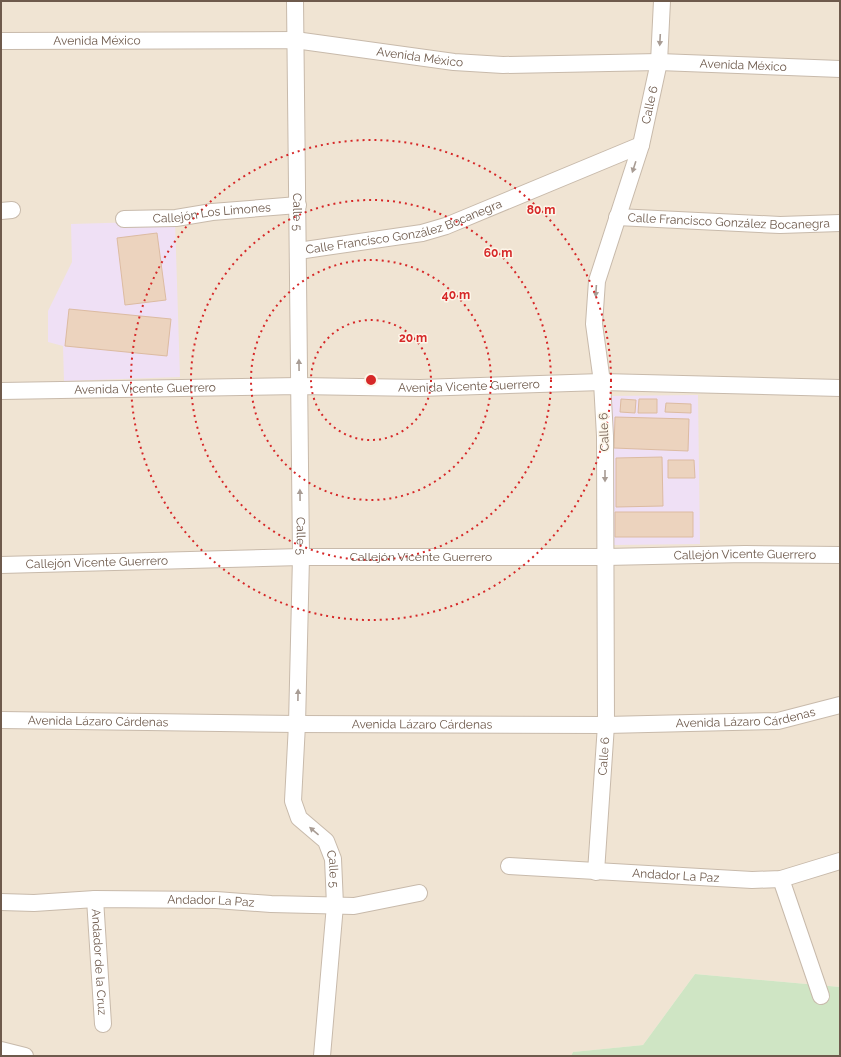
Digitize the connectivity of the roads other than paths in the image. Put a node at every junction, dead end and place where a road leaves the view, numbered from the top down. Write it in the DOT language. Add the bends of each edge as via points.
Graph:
graph roads {
  1 [pos="295,1"];
  2 [pos="662,1"];
  3 [pos="295,40"];
  4 [pos="1,41"];
  5 [pos="659,62"];
  6 [pos="840,69"];
  7 [pos="641,145"];
  8 [pos="298,205"];
  9 [pos="617,217"];
  10 [pos="124,219"];
  11 [pos="840,223"];
  12 [pos="298,251"];
  13 [pos="602,382"];
  14 [pos="299,386"];
  15 [pos="840,388"];
  16 [pos="1,391"];
  17 [pos="840,555"];
  18 [pos="301,557"];
  19 [pos="606,557"];
  20 [pos="1,565"];
  21 [pos="840,705"];
  22 [pos="1,720"];
  23 [pos="297,724"];
  24 [pos="606,725"];
  25 [pos="840,861"];
  26 [pos="509,866"];
  27 [pos="596,872"];
  28 [pos="781,879"];
  29 [pos="419,893"];
  30 [pos="95,899"];
  31 [pos="1,902"];
  32 [pos="336,905"];
  33 [pos="821,996"];
  34 [pos="103,1024"];
  35 [pos="1,1050"];
  36 [pos="25,1056"];
  37 [pos="322,1056"];
  1 -- 3 [label="street, Calle 5"];
  2 -- 5 [label="street, Calle 6, one-way"];
  3 -- 4 [label="street, Avenida México"];
  3 -- 5 [label="street, Avenida México" via="454,62 503,65"];
  3 -- 8 [label="street, Calle 5"];
  5 -- 6 [label="street, Avenida México"];
  5 -- 7 [label="street, Calle 6"];
  7 -- 9 [label="street, Calle 6, one-way"];
  7 -- 12 [label="street, Calle Francisco González Bocanegra" via="422,234"];
  8 -- 10 [label="street, Callejón Los Limones" via="212,212 176,218"];
  8 -- 12 [label="street, Calle 5"];
  9 -- 11 [label="street, Calle Francisco González Bocanegra" via="780,225"];
  9 -- 13 [label="street, Calle 6, one-way" via="597,281 594,324"];
  14 -- 12 [label="street, Calle 5, one-way"];
  13 -- 14 [label="street, Avenida Vicente Guerrero" via="420,388"];
  13 -- 15 [label="street, Avenida Vicente Guerrero"];
  13 -- 19 [label="street, Calle 6, one-way"];
  14 -- 16 [label="street, Avenida Vicente Guerrero"];
  18 -- 14 [label="street, Calle 5, one-way"];
  17 -- 19 [label="street, Callejón Vicente Guerrero"];
  18 -- 19 [label="street, Callejón Vicente Guerrero"];
  18 -- 20 [label="street, Callejón Vicente Guerrero"];
  23 -- 18 [label="street, Calle 5, one-way"];
  19 -- 24 [label="street, Calle 6"];
  21 -- 24 [label="street, Avenida Lázaro Cárdenas" via="778,721"];
  22 -- 23 [label="street, Avenida Lázaro Cárdenas"];
  23 -- 24 [label="street, Avenida Lázaro Cárdenas"];
  32 -- 23 [label="street, Calle 5, one-way" via="333,859 326,841 299,818 293,801"];
  24 -- 27 [label="street, Calle 6"];
  25 -- 28 [label="street, Andador La Paz"];
  26 -- 27 [label="street, Andador La Paz"];
  27 -- 28 [label="street, Andador La Paz" via="752,880"];
  28 -- 33 [label="street"];
  29 -- 32 [label="street, Andador La Paz" via="354,906"];
  30 -- 31 [label="street, Andador La Paz" via="34,903"];
  30 -- 32 [label="street, Andador La Paz" via="216,900"];
  30 -- 34 [label="street, Andador de la Cruz"];
  32 -- 37 [label="street, Calle 5"];
  35 -- 36 [label="street"];
}
